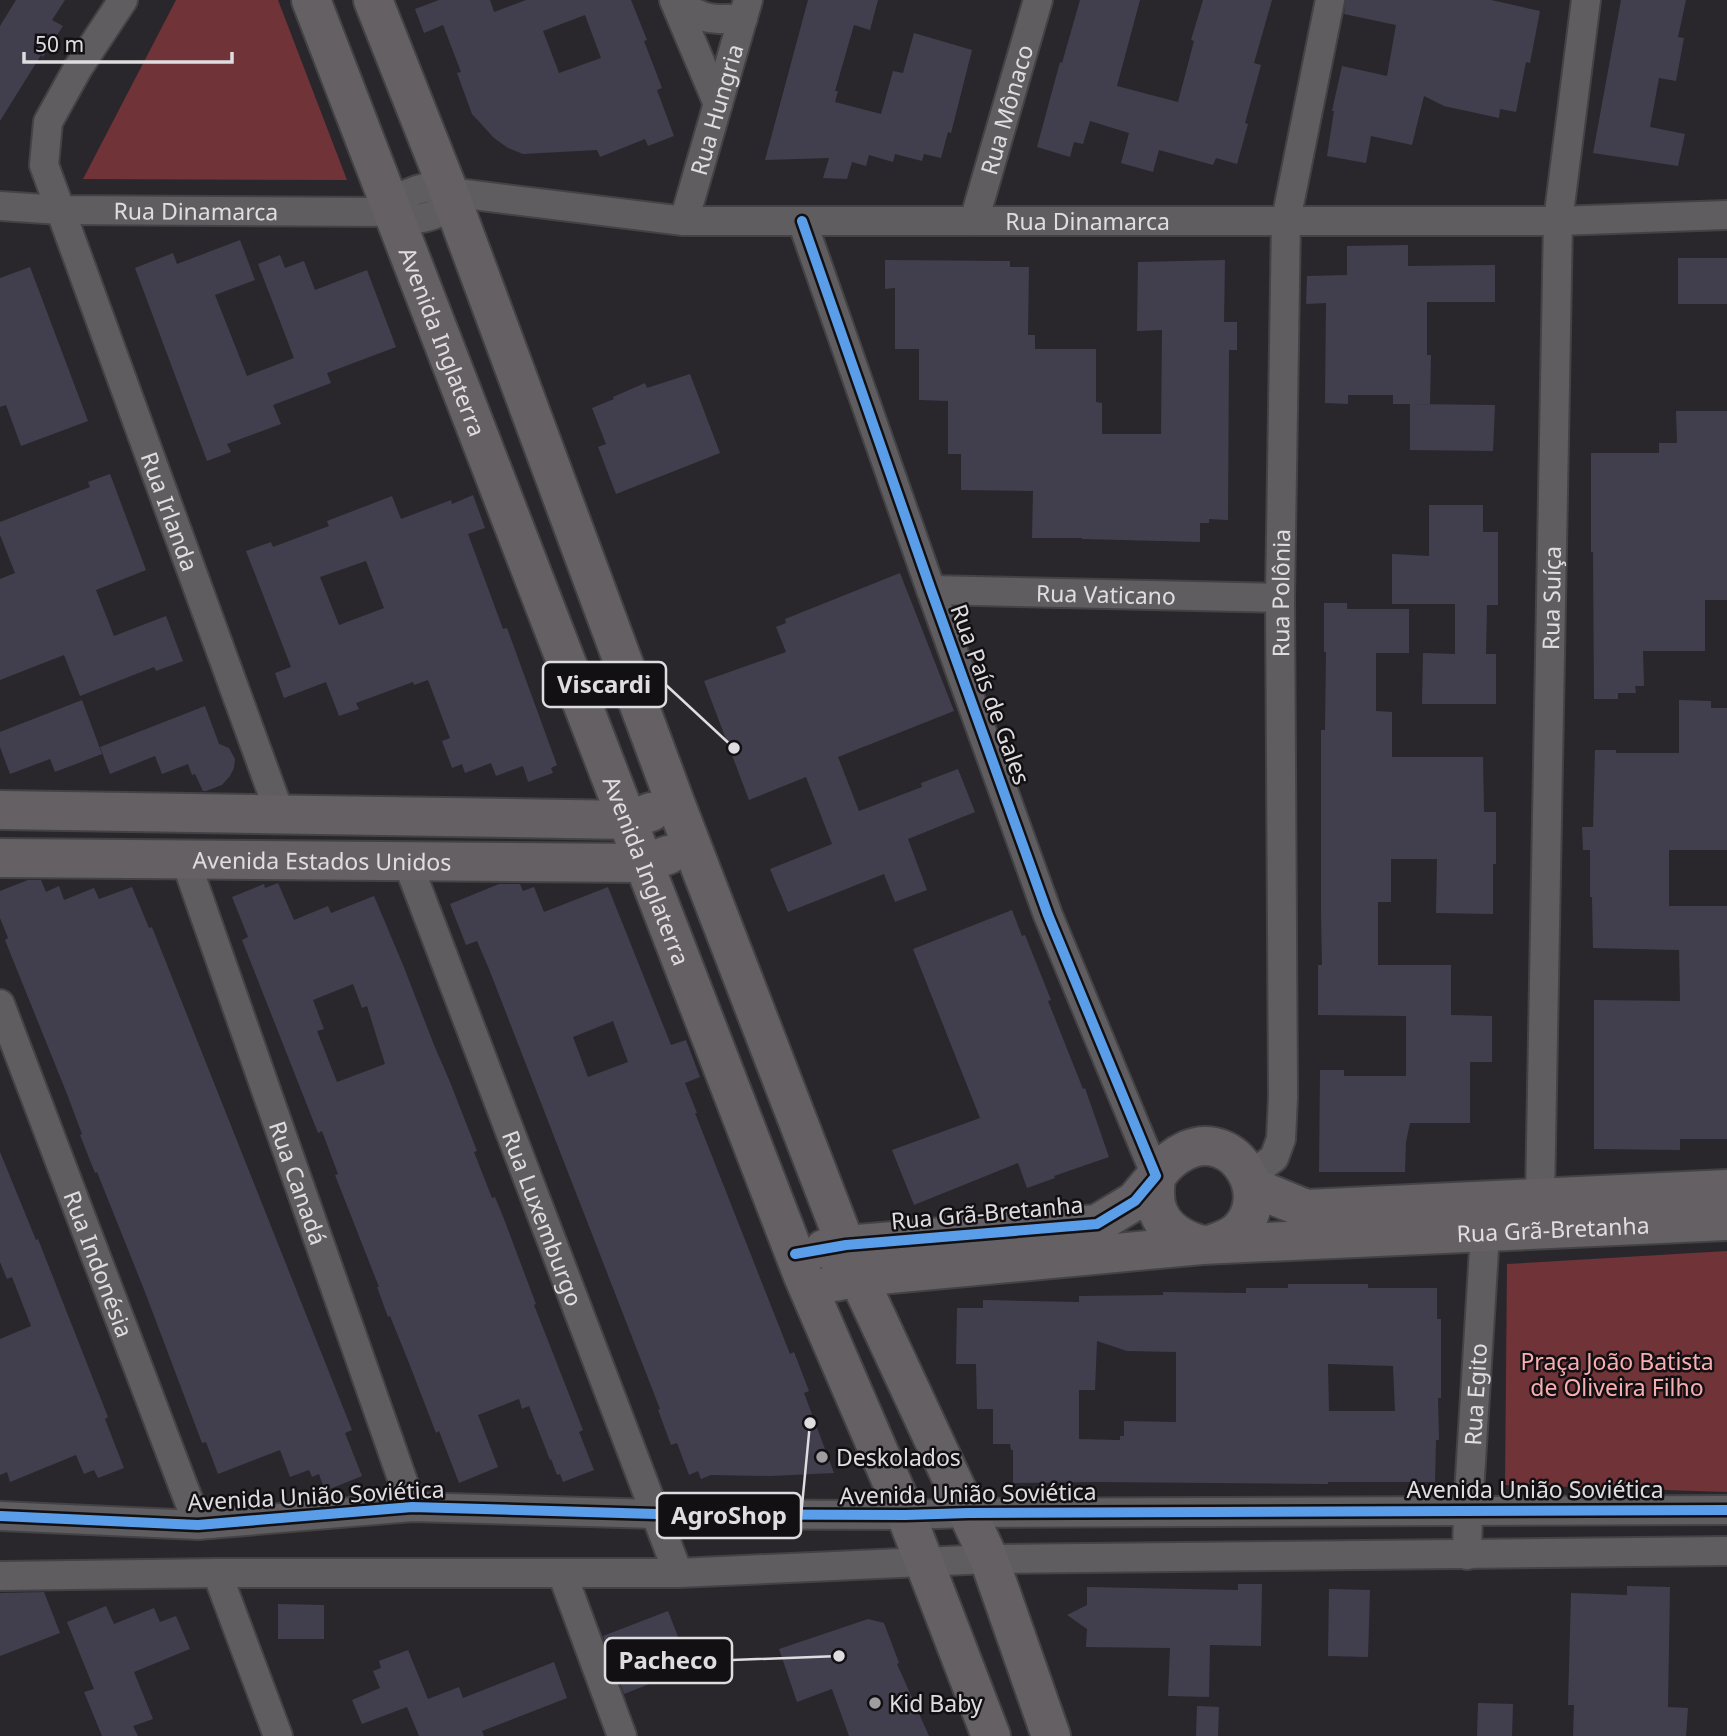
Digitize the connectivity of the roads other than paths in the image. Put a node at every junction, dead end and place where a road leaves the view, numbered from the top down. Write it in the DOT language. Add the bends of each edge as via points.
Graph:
graph roads {
  1 [pos="123,0"];
  2 [pos="312,0"];
  3 [pos="373,0"];
  4 [pos="1038,0"];
  5 [pos="1330,0"];
  6 [pos="1586,0"];
  7 [pos="675,1"];
  8 [pos="745,9"];
  9 [pos="718,104"];
  10 [pos="449,192"];
  11 [pos="0,206"];
  12 [pos="60,209"];
  13 [pos="393,212"];
  14 [pos="1727,215"];
  15 [pos="1286,220"];
  16 [pos="684,221"];
  17 [pos="802,221"];
  18 [pos="974,221"];
  19 [pos="1558,221"];
  20 [pos="931,590"];
  21 [pos="1280,598"];
  22 [pos="675,802"];
  23 [pos="0,810"];
  24 [pos="280,814"];
  25 [pos="629,820"];
  26 [pos="691,846"];
  27 [pos="0,858"];
  28 [pos="184,859"];
  29 [pos="407,861"];
  30 [pos="645,863"];
  31 [pos="0,1004"];
  32 [pos="1156,1176"];
  33 [pos="1251,1181"];
  34 [pos="1727,1189"];
  35 [pos="1540,1198"];
  36 [pos="1727,1221"];
  37 [pos="1485,1233"];
  38 [pos="1207,1244"];
  39 [pos="852,1261"];
  40 [pos="802,1271"];
  41 [pos="412,1507"];
  42 [pos="1468,1510"];
  43 [pos="1727,1510"];
  44 [pos="968,1513"];
  45 [pos="656,1514"];
  46 [pos="906,1515"];
  47 [pos="0,1516"];
  48 [pos="198,1525"];
  49 [pos="1727,1552"];
  50 [pos="1467,1555"];
  51 [pos="989,1559"];
  52 [pos="924,1562"];
  53 [pos="217,1573"];
  54 [pos="562,1573"];
  55 [pos="678,1573"];
  56 [pos="0,1576"];
  57 [pos="278,1736"];
  58 [pos="622,1736"];
  59 [pos="991,1736"];
  60 [pos="1051,1736"];
  1 -- 12 [label="street, Rua Irlanda" via="48,122 44,165"];
  2 -- 13 [label="main road, Avenida Inglaterra"];
  3 -- 10 [label="main road"];
  4 -- 18 [label="street, Rua Mônaco"];
  5 -- 15 [label="street, Rua Polônia"];
  6 -- 19 [label="street, Rua Suíça"];
  7 -- 8 [label="street" via="699,16 718,20"];
  7 -- 9 [label="street"];
  8 -- 9 [label="street, Rua Hungria"];
  9 -- 16 [label="street, Rua Hungria"];
  10 -- 13 [label="street, Rua Dinamarca" via="441,187 417,190 404,195"];
  10 -- 16 [label="street, Rua Dinamarca"];
  10 -- 22 [label="main road"];
  11 -- 12 [label="street, Rua Dinamarca"];
  12 -- 13 [label="street, Rua Dinamarca"];
  12 -- 24 [label="street, Rua Irlanda"];
  13 -- 25 [label="main road, Avenida Inglaterra"];
  14 -- 19 [label="street, Rua Dinamarca"];
  15 -- 18 [label="street, Rua Dinamarca"];
  15 -- 19 [label="street, Rua Dinamarca"];
  15 -- 21 [label="street, Rua Polônia"];
  16 -- 17 [label="street, Rua Dinamarca"];
  17 -- 18 [label="street, Rua Dinamarca"];
  17 -- 20 [label="street, Rua País de Gales"];
  19 -- 35 [label="street, Rua Suíça"];
  20 -- 21 [label="street, Rua Vaticano"];
  20 -- 32 [label="street, Rua País de Gales" via="1048,915"];
  21 -- 33 [label="street, Rua Polônia" via="1281,1139 1274,1158"];
  22 -- 25 [label="main road"];
  22 -- 26 [label="main road"];
  23 -- 24 [label="main road, Avenida Estados Unidos"];
  24 -- 25 [label="main road, Avenida Estados Unidos"];
  25 -- 30 [label="main road, Avenida Inglaterra"];
  26 -- 30 [label="main road"];
  26 -- 39 [label="main road"];
  27 -- 28 [label="main road, Avenida Estados Unidos"];
  28 -- 29 [label="main road, Avenida Estados Unidos"];
  28 -- 41 [label="street, Rua Canadá"];
  29 -- 30 [label="main road, Avenida Estados Unidos"];
  29 -- 45 [label="street, Rua Luxemburgo"];
  30 -- 40 [label="main road, Avenida Inglaterra"];
  31 -- 48 [label="street, Rua Indonésia"];
  32 -- 33 [label="main road" via="1178,1154 1210,1146 1240,1161"];
  32 -- 38 [label="main road" via="1160,1218 1178,1237"];
  32 -- 39 [label="main road, Rua Grã-Bretanha" via="1135,1201 1097,1224"];
  33 -- 35 [label="main road, Rua Grã-Bretanha" via="1306,1209"];
  33 -- 38 [label="main road" via="1253,1199 1245,1223 1236,1233"];
  34 -- 35 [label="main road, Rua Grã-Bretanha"];
  36 -- 37 [label="main road, Rua Grã-Bretanha"];
  37 -- 38 [label="main road, Rua Grã-Bretanha"];
  37 -- 42 [label="street, Rua Egito"];
  38 -- 39 [label="main road, Rua Grã-Bretanha"];
  39 -- 40 [label="main road"];
  39 -- 44 [label="main road"];
  40 -- 46 [label="main road, Avenida Inglaterra"];
  41 -- 45 [label="street, Avenida União Soviética"];
  41 -- 48 [label="street, Avenida União Soviética"];
  42 -- 43 [label="street, Avenida União Soviética"];
  42 -- 44 [label="street, Avenida União Soviética"];
  42 -- 50 [label="street, Rua Egito"];
  44 -- 46 [label="street, Avenida União Soviética"];
  44 -- 51 [label="main road"];
  45 -- 46 [label="street, Avenida União Soviética"];
  45 -- 55 [label="street, Rua Luxemburgo"];
  46 -- 52 [label="main road, Avenida Inglaterra"];
  47 -- 48 [label="street, Avenida União Soviética"];
  49 -- 50 [label="street"];
  50 -- 51 [label="street"];
  51 -- 52 [label="street"];
  51 -- 60 [label="main road"];
  52 -- 55 [label="street"];
  52 -- 59 [label="main road, Avenida Inglaterra"];
  53 -- 54 [label="street"];
  53 -- 56 [label="street"];
  53 -- 57 [label="street"];
  54 -- 55 [label="street"];
  54 -- 58 [label="street"];
}
